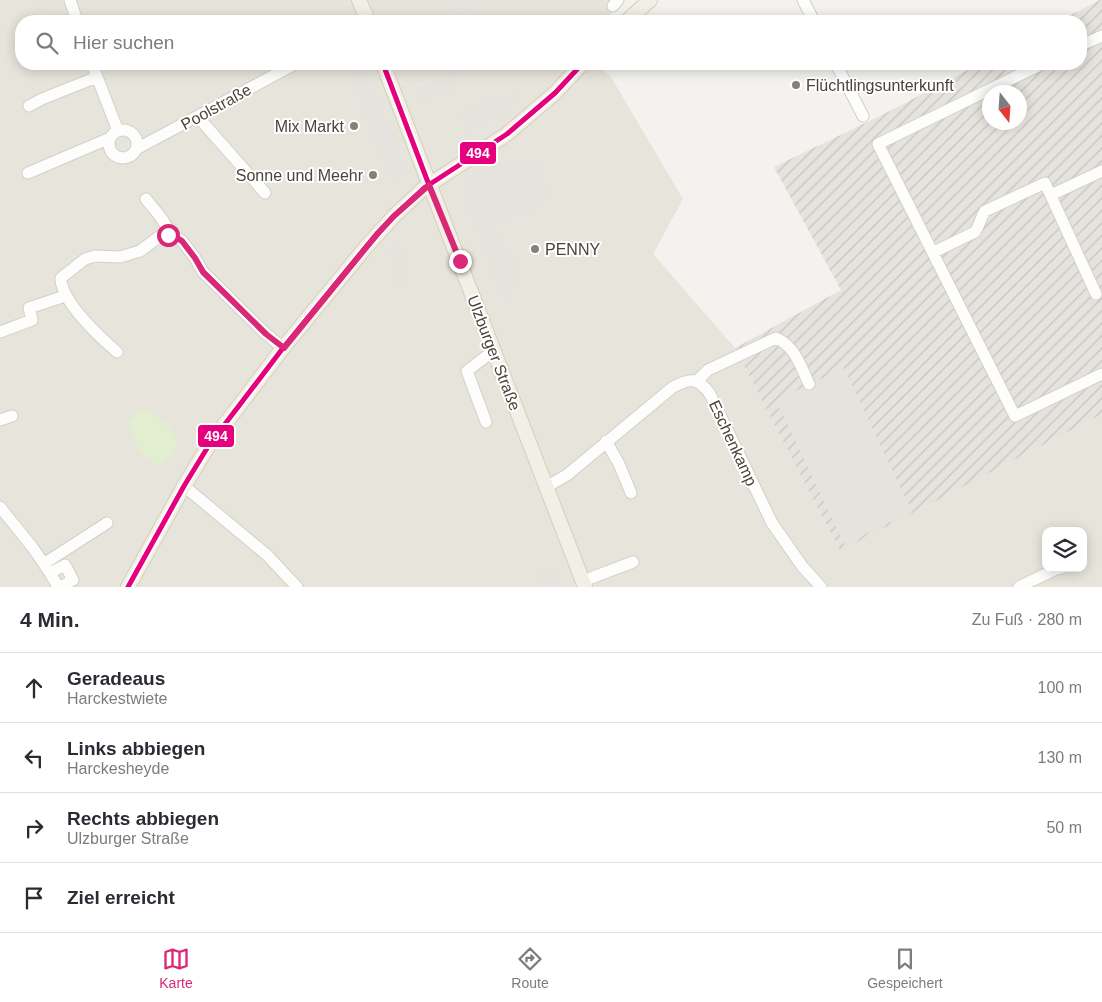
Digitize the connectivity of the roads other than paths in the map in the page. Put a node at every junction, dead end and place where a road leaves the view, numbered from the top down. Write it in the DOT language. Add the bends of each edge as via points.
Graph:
graph roads {
  1 [pos="70,0"];
  2 [pos="359,0"];
  3 [pos="650,0"];
  4 [pos="802,0"];
  5 [pos="75,15"];
  6 [pos="365,15"];
  7 [pos="634,15"];
  8 [pos="811,15"];
  9 [pos="1102,36"];
  10 [pos="1087,42"];
  11 [pos="94,70"];
  12 [pos="284,70"];
  13 [pos="385,70"];
  14 [pos="577,70"];
  15 [pos="839,70"];
  16 [pos="1030,70"];
  17 [pos="97,77"];
  18 [pos="29,106"];
  19 [pos="863,116"];
  20 [pos="198,117"];
  21 [pos="114,135"];
  22 [pos="138,148"];
  23 [pos="1102,170"];
  24 [pos="28,173"];
  25 [pos="429,185"];
  26 [pos="264,193"];
  27 [pos="1051,195"];
  28 [pos="146,199"];
  29 [pos="168,235"];
  30 [pos="934,252"];
  31 [pos="1096,294"];
  32 [pos="65,296"];
  33 [pos="0,332"];
  34 [pos="284,348"];
  35 [pos="493,351"];
  36 [pos="117,352"];
  37 [pos="1102,374"];
  38 [pos="697,381"];
  39 [pos="809,384"];
  40 [pos="12,416"];
  41 [pos="0,420"];
  42 [pos="486,422"];
  43 [pos="606,441"];
  44 [pos="184,486"];
  45 [pos="546,487"];
  46 [pos="631,493"];
  47 [pos="0,507"];
  48 [pos="107,523"];
  49 [pos="633,562"];
  50 [pos="48,568"];
  51 [pos="1050,572"];
  52 [pos="584,584"];
  53 [pos="59,587"];
  54 [pos="128,587"];
  55 [pos="297,587"];
  56 [pos="821,587"];
  57 [pos="1019,587"];
  1 -- 5 [label="street"];
  2 -- 6 [label="main road"];
  3 -- 7 [label="main road"];
  4 -- 8 [label="street"];
  9 -- 10 [label="street"];
  11 -- 17 [label="street, Poolstraße"];
  12 -- 20 [label="street, Poolstraße"];
  13 -- 25 [label="main road, Ulzburger Straße"];
  14 -- 25 [label="main road" via="556,93 507,134"];
  15 -- 19 [label="street"];
  16 -- 30 [label="street" via="878,144"];
  17 -- 18 [label="street"];
  17 -- 21 [label="street, Poolstraße"];
  20 -- 22 [label="street, Poolstraße"];
  20 -- 26 [label="street"];
  21 -- 22 [label="street" via="125,130 135,136"];
  21 -- 22 [label="street, Poolstraße" via="109,144 110,150 120,158 129,157"];
  21 -- 24 [label="street"];
  23 -- 27 [label="street"];
  25 -- 34 [label="main road" via="378,233"];
  25 -- 35 [label="main road, Ulzburger Straße"];
  27 -- 30 [label="street" via="1045,183 985,211 975,232"];
  27 -- 31 [label="street"];
  28 -- 29 [label="street" via="165,224"];
  29 -- 32 [label="street" via="160,236 140,252 85,259 61,278"];
  29 -- 34 [label="street" via="182,241 203,272"];
  30 -- 37 [label="street" via="1016,416"];
  32 -- 33 [label="street" via="29,308 32,320"];
  32 -- 36 [label="street"];
  34 -- 44 [label="main road" via="209,445"];
  35 -- 42 [label="street" via="467,371"];
  35 -- 45 [label="main road, Ulzburger Straße"];
  38 -- 39 [label="street" via="708,370 776,338 790,347"];
  38 -- 43 [label="street" via="685,380 672,387"];
  38 -- 56 [label="street, Eschenkamp" via="710,394 772,523"];
  40 -- 41 [label="street"];
  43 -- 45 [label="street"];
  43 -- 46 [label="street"];
  44 -- 54 [label="main road"];
  44 -- 55 [label="street" via="267,555"];
  45 -- 52 [label="main road, Ulzburger Straße"];
  47 -- 50 [label="street"];
  48 -- 50 [label="street"];
  49 -- 52 [label="street"];
  50 -- 53 [label="street"];
  50 -- 53 [label="street" via="65,565 73,580"];
  51 -- 57 [label="street"];
}
